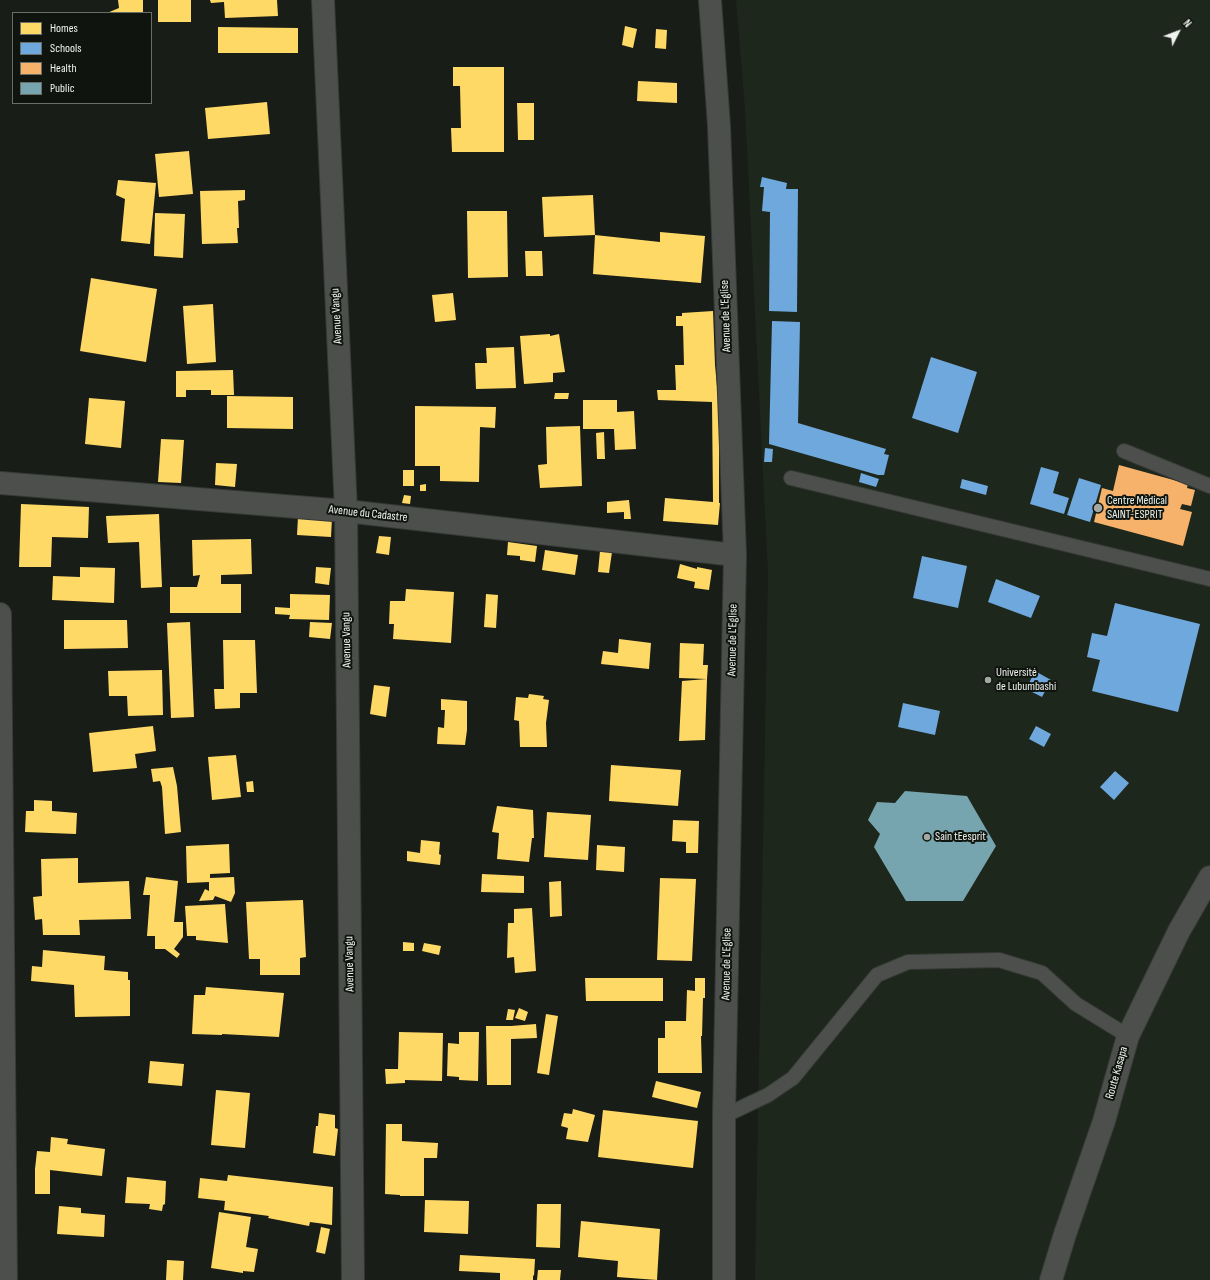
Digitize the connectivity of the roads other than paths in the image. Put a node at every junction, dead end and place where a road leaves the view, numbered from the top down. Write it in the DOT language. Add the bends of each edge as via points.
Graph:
graph roads {
  1 [pos="323,0"];
  2 [pos="710,0"];
  3 [pos="1124,451"];
  4 [pos="791,478"];
  5 [pos="0,483"];
  6 [pos="1210,486"];
  7 [pos="346,511"];
  8 [pos="735,555"];
  9 [pos="1210,579"];
  10 [pos="0,614"];
  11 [pos="1210,877"];
  12 [pos="1128,1036"];
  13 [pos="724,1116"];
  14 [pos="6,1280"];
  15 [pos="353,1280"];
  16 [pos="724,1280"];
  17 [pos="1051,1280"];
  1 -- 7 [label="street, Avenue Vangu"];
  2 -- 8 [label="street, Avenue de L'Eglise" via="719,126"];
  3 -- 6 [label="lane"];
  4 -- 9 [label="lane"];
  5 -- 7 [label="street, Avenue du Cadastre"];
  7 -- 8 [label="street, Avenue du Cadastre"];
  7 -- 15 [label="street, Avenue Vangu"];
  8 -- 13 [label="street, Avenue de L'Eglise"];
  10 -- 14 [label="street"];
  11 -- 12 [label="street, Route Kasapa" via="1179,931"];
  12 -- 13 [label="lane" via="1076,1004 1042,972 999,960 908,962 877,975 792,1078 768,1095"];
  12 -- 17 [label="street, Route Kasapa" via="1104,1121"];
  13 -- 16 [label="street, Avenue de L'Eglise"];
}
